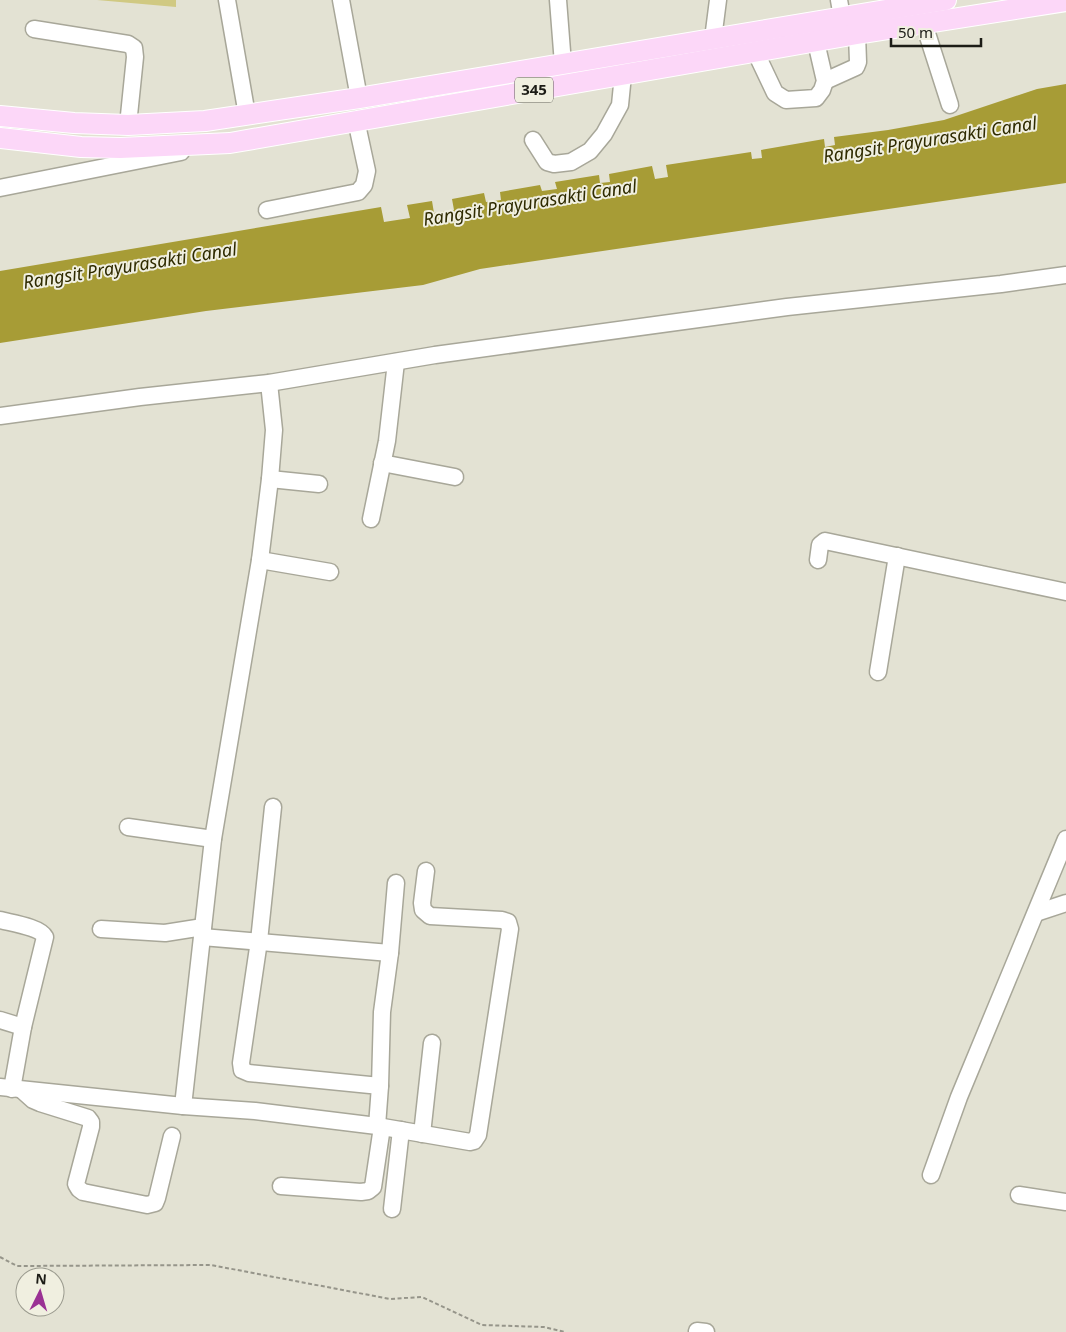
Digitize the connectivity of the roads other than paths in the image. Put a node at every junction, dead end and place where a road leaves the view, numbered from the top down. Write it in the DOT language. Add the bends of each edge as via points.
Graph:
graph roads {
  1 [pos="227,0"];
  2 [pos="342,0"];
  3 [pos="558,0"];
  4 [pos="718,0"];
  5 [pos="946,0"];
  6 [pos="1066,1"];
  7 [pos="841,8"];
  8 [pos="924,24"];
  9 [pos="34,29"];
  10 [pos="857,34"];
  11 [pos="712,39"];
  12 [pos="816,42"];
  13 [pos="756,53"];
  14 [pos="563,64"];
  15 [pos="623,76"];
  16 [pos="825,81"];
  17 [pos="359,98"];
  18 [pos="950,106"];
  19 [pos="248,115"];
  20 [pos="0,116"];
  21 [pos="356,120"];
  22 [pos="128,125"];
  23 [pos="0,138"];
  24 [pos="533,140"];
  25 [pos="230,143"];
  26 [pos="0,188"];
  27 [pos="267,210"];
  28 [pos="1066,275"];
  29 [pos="396,362"];
  30 [pos="269,382"];
  31 [pos="0,416"];
  32 [pos="382,463"];
  33 [pos="455,477"];
  34 [pos="270,479"];
  35 [pos="319,484"];
  36 [pos="371,519"];
  37 [pos="897,556"];
  38 [pos="260,560"];
  39 [pos="818,560"];
  40 [pos="330,572"];
  41 [pos="1066,592"];
  42 [pos="878,672"];
  43 [pos="273,807"];
  44 [pos="128,828"];
  45 [pos="213,839"];
  46 [pos="1066,839"];
  47 [pos="426,871"];
  48 [pos="396,883"];
  49 [pos="1066,903"];
  50 [pos="1036,913"];
  51 [pos="0,920"];
  52 [pos="101,929"];
  53 [pos="202,932"];
  54 [pos="259,941"];
  55 [pos="390,953"];
  56 [pos="0,1020"];
  57 [pos="23,1027"];
  58 [pos="432,1043"];
  59 [pos="380,1086"];
  60 [pos="11,1089"];
  61 [pos="182,1106"];
  62 [pos="379,1126"];
  63 [pos="400,1130"];
  64 [pos="422,1134"];
  65 [pos="172,1136"];
  66 [pos="931,1175"];
  67 [pos="281,1186"];
  68 [pos="1018,1196"];
  69 [pos="1066,1202"];
  70 [pos="392,1209"];
  1 -- 19 [label="street"];
  2 -- 17 [label="street"];
  3 -- 14 [label="street"];
  4 -- 11 [label="street"];
  5 -- 7 [label="main road, 345"];
  6 -- 8 [label="main road, 345"];
  7 -- 11 [label="main road, 345"];
  8 -- 10 [label="main road, 345"];
  8 -- 18 [label="street"];
  9 -- 22 [label="street" via="128,44 134,48"];
  10 -- 12 [label="main road, 345"];
  10 -- 16 [label="street" via="856,67"];
  11 -- 14 [label="main road, 345"];
  12 -- 13 [label="main road, 345"];
  12 -- 16 [label="street"];
  13 -- 15 [label="main road, 345"];
  13 -- 16 [label="street" via="775,93 786,100 816,98"];
  14 -- 17 [label="main road, 345"];
  15 -- 21 [label="main road, 345"];
  15 -- 24 [label="street" via="620,105 590,151 570,162 554,164 547,162"];
  17 -- 19 [label="main road, 345"];
  19 -- 22 [label="main road, 345"];
  20 -- 22 [label="main road, 345"];
  21 -- 25 [label="main road, 345"];
  21 -- 27 [label="street" via="367,171 358,192"];
  23 -- 25 [label="main road, 345" via="120,148"];
  25 -- 26 [label="street"];
  28 -- 29 [label="street" via="786,307"];
  29 -- 30 [label="street"];
  29 -- 32 [label="street"];
  30 -- 31 [label="street"];
  30 -- 34 [label="street" via="274,430"];
  32 -- 33 [label="street"];
  32 -- 36 [label="street"];
  34 -- 35 [label="street"];
  34 -- 38 [label="street"];
  37 -- 39 [label="street" via="825,541 820,545"];
  37 -- 41 [label="street"];
  37 -- 42 [label="street"];
  38 -- 40 [label="street"];
  38 -- 45 [label="street"];
  43 -- 54 [label="street"];
  44 -- 45 [label="street"];
  45 -- 53 [label="street"];
  46 -- 50 [label="street"];
  47 -- 64 [label="street" via="422,903 423,910 430,916 502,920 508,922 510,929 476,1139 470,1142"];
  48 -- 55 [label="street"];
  49 -- 50 [label="street"];
  50 -- 66 [label="street" via="959,1097"];
  51 -- 57 [label="street" via="36,930 45,937"];
  52 -- 53 [label="street"];
  53 -- 54 [label="street"];
  53 -- 61 [label="street"];
  54 -- 55 [label="street"];
  54 -- 59 [label="street" via="242,1070"];
  55 -- 59 [label="street" via="382,1012"];
  56 -- 57 [label="street"];
  57 -- 60 [label="street"];
  58 -- 64 [label="street"];
  59 -- 62 [label="street"];
  60 -- 61 [label="street"];
  60 -- 65 [label="street" via="32,1100 88,1118 91,1122 76,1184 83,1192 147,1205 155,1203"];
  61 -- 62 [label="street"];
  62 -- 63 [label="street"];
  62 -- 67 [label="street" via="373,1187 368,1191"];
  63 -- 64 [label="street"];
  63 -- 70 [label="street"];
  68 -- 69 [label="street"];
}
